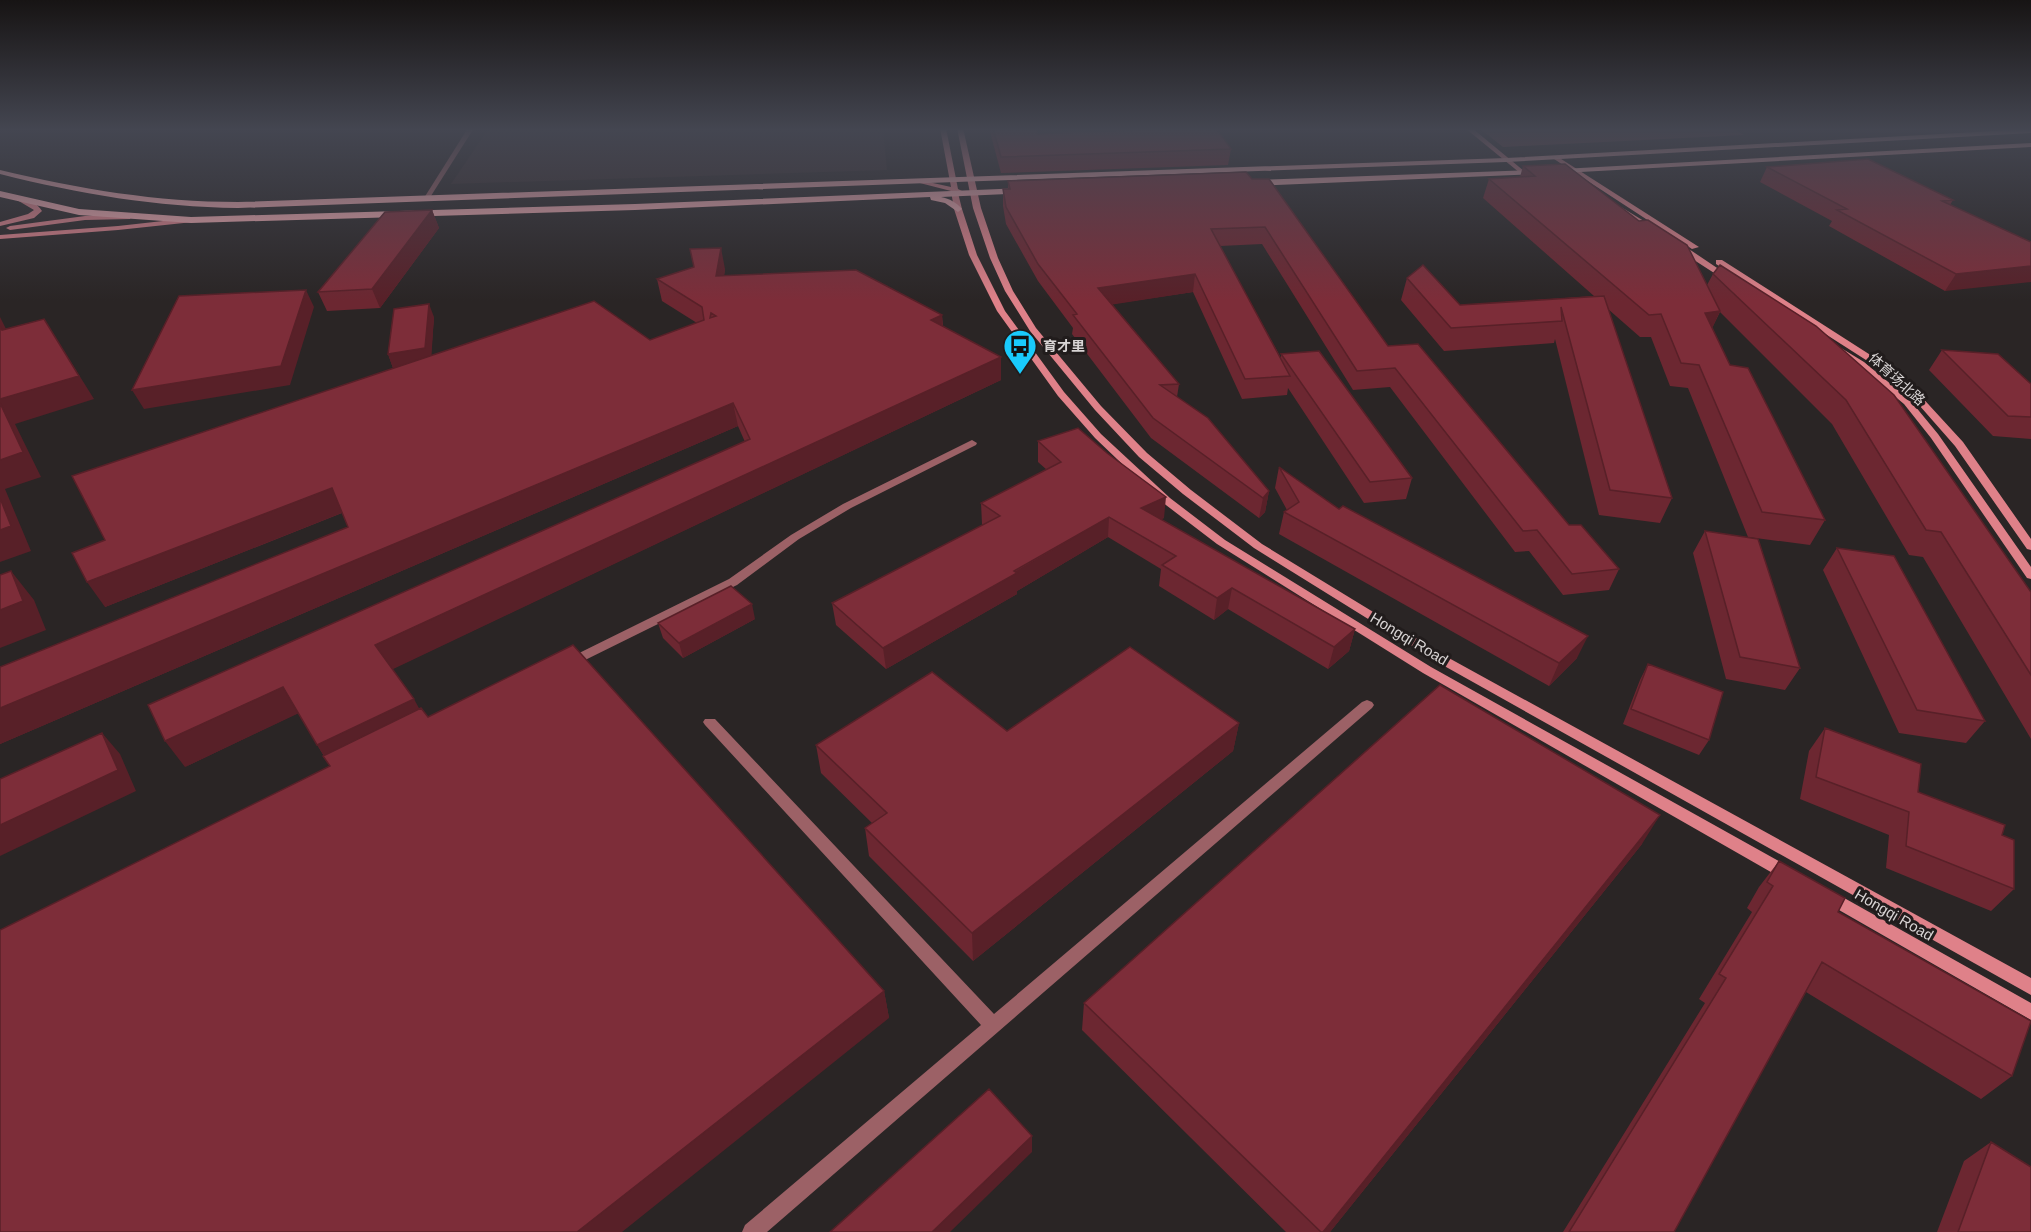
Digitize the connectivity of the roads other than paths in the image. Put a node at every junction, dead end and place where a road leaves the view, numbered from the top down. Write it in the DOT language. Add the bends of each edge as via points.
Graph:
graph roads {
  1 [pos="52,185"];
  2 [pos="434,185"];
  3 [pos="761,185"];
  4 [pos="930,185"];
  5 [pos="952,185"];
  6 [pos="969,185"];
  7 [pos="1585,185"];
  8 [pos="1599,185"];
  9 [pos="953,191"];
  10 [pos="1038,191"];
  11 [pos="0,194"];
  12 [pos="968,194"];
  13 [pos="907,196"];
  14 [pos="426,198"];
  15 [pos="19,199"];
  16 [pos="958,209"];
  17 [pos="127,217"];
  18 [pos="191,220"];
  19 [pos="0,224"];
  20 [pos="0,230"];
  21 [pos="0,237"];
  22 [pos="972,443"];
  23 [pos="2031,547"];
  24 [pos="2031,575"];
  25 [pos="563,666"];
  26 [pos="1367,705"];
  27 [pos="710,722"];
  28 [pos="2031,987"];
  29 [pos="2031,1012"];
  30 [pos="993,1025"];
  31 [pos="752,1232"];
  1 -- 14 [label="main road" via="116,198 186,205"];
  2 -- 14 [label="street"];
  3 -- 14 [label="main road"];
  4 -- 9 [label="main road"];
  5 -- 9 [label="main road, Hongqi Road"];
  6 -- 12 [label="main road"];
  7 -- 24 [label="main road, 体育场北路" via="1861,364 1907,402"];
  8 -- 23 [label="main road, 体育场北路" via="1869,358 1915,395 1959,444"];
  9 -- 12 [label="main road"];
  9 -- 13 [label="main road"];
  9 -- 16 [label="main road, Hongqi Road"];
  10 -- 12 [label="main road"];
  11 -- 15 [label="main road"];
  12 -- 28 [label="main road, Hongqi Road" via="1009,291 1061,364 1143,455 1258,546 1443,660"];
  13 -- 16 [label="main road" via="943,199"];
  13 -- 18 [label="main road"];
  15 -- 17 [label="main road"];
  15 -- 19 [label="main road" via="38,211"];
  16 -- 29 [label="main road, Hongqi Road" via="985,280 1030,353 1098,436 1166,500 1221,542 1427,670"];
  17 -- 18 [label="main road"];
  17 -- 20 [label="main road"];
  18 -- 21 [label="main road"];
  22 -- 25 [label="street" via="847,506 795,537 733,582"];
  26 -- 30 [label="street"];
  27 -- 30 [label="street"];
  30 -- 31 [label="street"];
}
